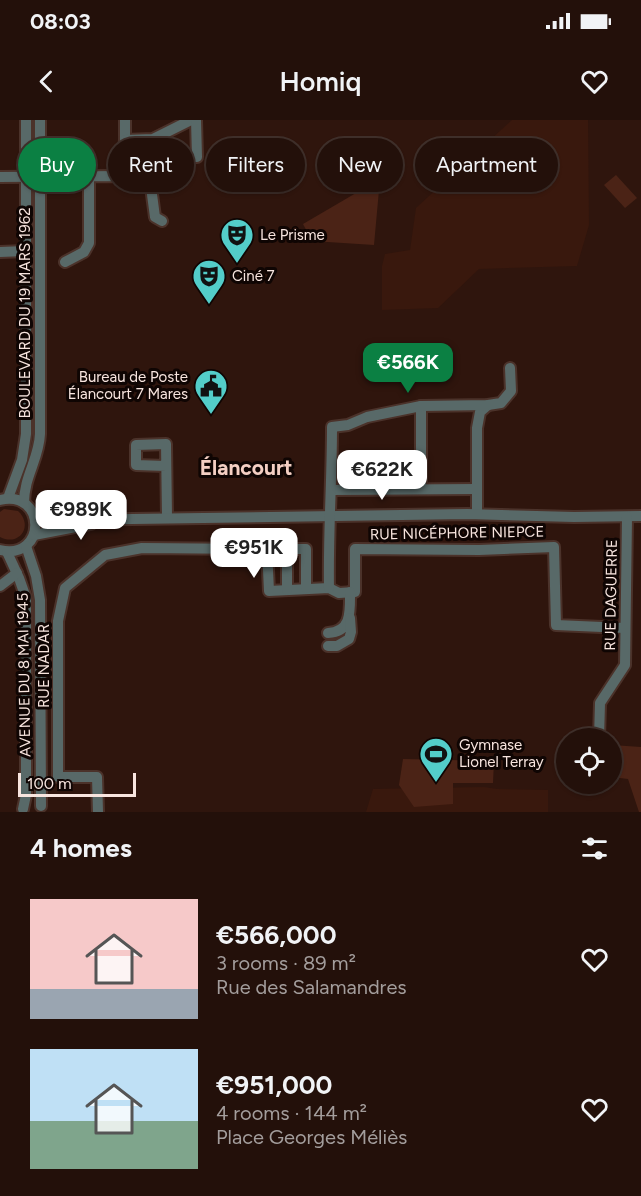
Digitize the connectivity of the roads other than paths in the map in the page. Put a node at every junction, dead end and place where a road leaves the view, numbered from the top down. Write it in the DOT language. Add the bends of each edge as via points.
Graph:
graph roads {
  1 [pos="26,120"];
  2 [pos="40,120"];
  3 [pos="125,120"];
  4 [pos="194,120"];
  5 [pos="26,138"];
  6 [pos="40,138"];
  7 [pos="125,138"];
  8 [pos="155,138"];
  9 [pos="194,157"];
  10 [pos="0,177"];
  11 [pos="18,177"];
  12 [pos="26,192"];
  13 [pos="40,192"];
  14 [pos="89,192"];
  15 [pos="150,192"];
  16 [pos="162,221"];
  17 [pos="25,251"];
  18 [pos="0,252"];
  19 [pos="65,262"];
  20 [pos="510,368"];
  21 [pos="488,405"];
  22 [pos="421,406"];
  23 [pos="166,466"];
  24 [pos="420,489"];
  25 [pos="476,489"];
  26 [pos="332,490"];
  27 [pos="4,499"];
  28 [pos="24,503"];
  29 [pos="477,514"];
  30 [pos="34,515"];
  31 [pos="331,516"];
  32 [pos="641,516"];
  33 [pos="167,517"];
  34 [pos="627,517"];
  35 [pos="124,519"];
  36 [pos="34,535"];
  37 [pos="26,546"];
  38 [pos="267,549"];
  39 [pos="287,549"];
  40 [pos="4,551"];
  41 [pos="17,573"];
  42 [pos="2,581"];
  43 [pos="306,588"];
  44 [pos="329,588"];
  45 [pos="287,590"];
  46 [pos="350,592"];
  47 [pos="350,617"];
  48 [pos="625,628"];
  49 [pos="328,633"];
  50 [pos="328,646"];
  51 [pos="40,654"];
  52 [pos="40,684"];
  53 [pos="599,728"];
  54 [pos="45,809"];
  55 [pos="21,811"];
  56 [pos="98,812"];
  1 -- 5 [label="street, BOULEVARD DU 19 MARS 1962"];
  2 -- 6 [label="street, BOULEVARD DU 19 MARS 1962"];
  3 -- 7 [label="street"];
  4 -- 8 [label="street"];
  4 -- 9 [label="street"];
  10 -- 11 [label="street"];
  12 -- 17 [label="street, BOULEVARD DU 19 MARS 1962"];
  13 -- 28 [label="street, BOULEVARD DU 19 MARS 1962" via="39,447 28,474"];
  14 -- 19 [label="street" via="89,243 84,252"];
  15 -- 16 [label="street" via="153,214"];
  17 -- 18 [label="street"];
  17 -- 27 [label="street, BOULEVARD DU 19 MARS 1962" via="26,434 22,460"];
  20 -- 21 [label="street" via="511,391 501,403"];
  21 -- 22 [label="street"];
  21 -- 25 [label="street" via="480,412 477,428"];
  22 -- 24 [label="street"];
  22 -- 26 [label="street" via="332,427"];
  23 -- 33 [label="street"];
  24 -- 25 [label="street"];
  24 -- 26 [label="street"];
  25 -- 29 [label="street"];
  26 -- 31 [label="street"];
  27 -- 28 [label="street"];
  28 -- 30 [label="street"];
  29 -- 31 [label="street"];
  29 -- 34 [label="street"];
  30 -- 35 [label="street" via="52,519"];
  30 -- 36 [label="street"];
  31 -- 33 [label="street"];
  31 -- 44 [label="street"];
  32 -- 34 [label="street"];
  33 -- 35 [label="street"];
  34 -- 48 [label="street, RUE DAGUERRE"];
  35 -- 36 [label="street"];
  36 -- 37 [label="street"];
  37 -- 40 [label="street" via="14,552"];
  37 -- 51 [label="street, AVENUE DU 8 MAI 1945" via="40,600"];
  38 -- 39 [label="street, RUE NADAR"];
  38 -- 45 [label="street" via="269,591"];
  38 -- 56 [label="street, RUE NADAR" via="142,548 105,555 65,588 58,621 58,777 97,777"];
  39 -- 43 [label="street" via="306,549"];
  39 -- 45 [label="street"];
  40 -- 41 [label="street, AVENUE DU 8 MAI 1945"];
  41 -- 42 [label="street"];
  41 -- 55 [label="street, AVENUE DU 8 MAI 1945" via="26,598 26,795"];
  43 -- 44 [label="street"];
  43 -- 45 [label="street"];
  44 -- 46 [label="street" via="339,593"];
  46 -- 47 [label="street"];
  46 -- 48 [label="street, RUE NICÉPHORE NIEPCE" via="355,592 356,549 554,547 556,625"];
  47 -- 49 [label="street" via="343,628"];
  47 -- 50 [label="street" via="349,639"];
  48 -- 53 [label="street, RUE DAGUERRE" via="626,665 600,703"];
  51 -- 52 [label="street, AVENUE DU 8 MAI 1945"];
  51 -- 52 [label="street" via="57,641 57,681"];
  52 -- 54 [label="street, AVENUE DU 8 MAI 1945"];
  54 -- 55 [label="street, AVENUE DU 8 MAI 1945" via="35,805"];
}
